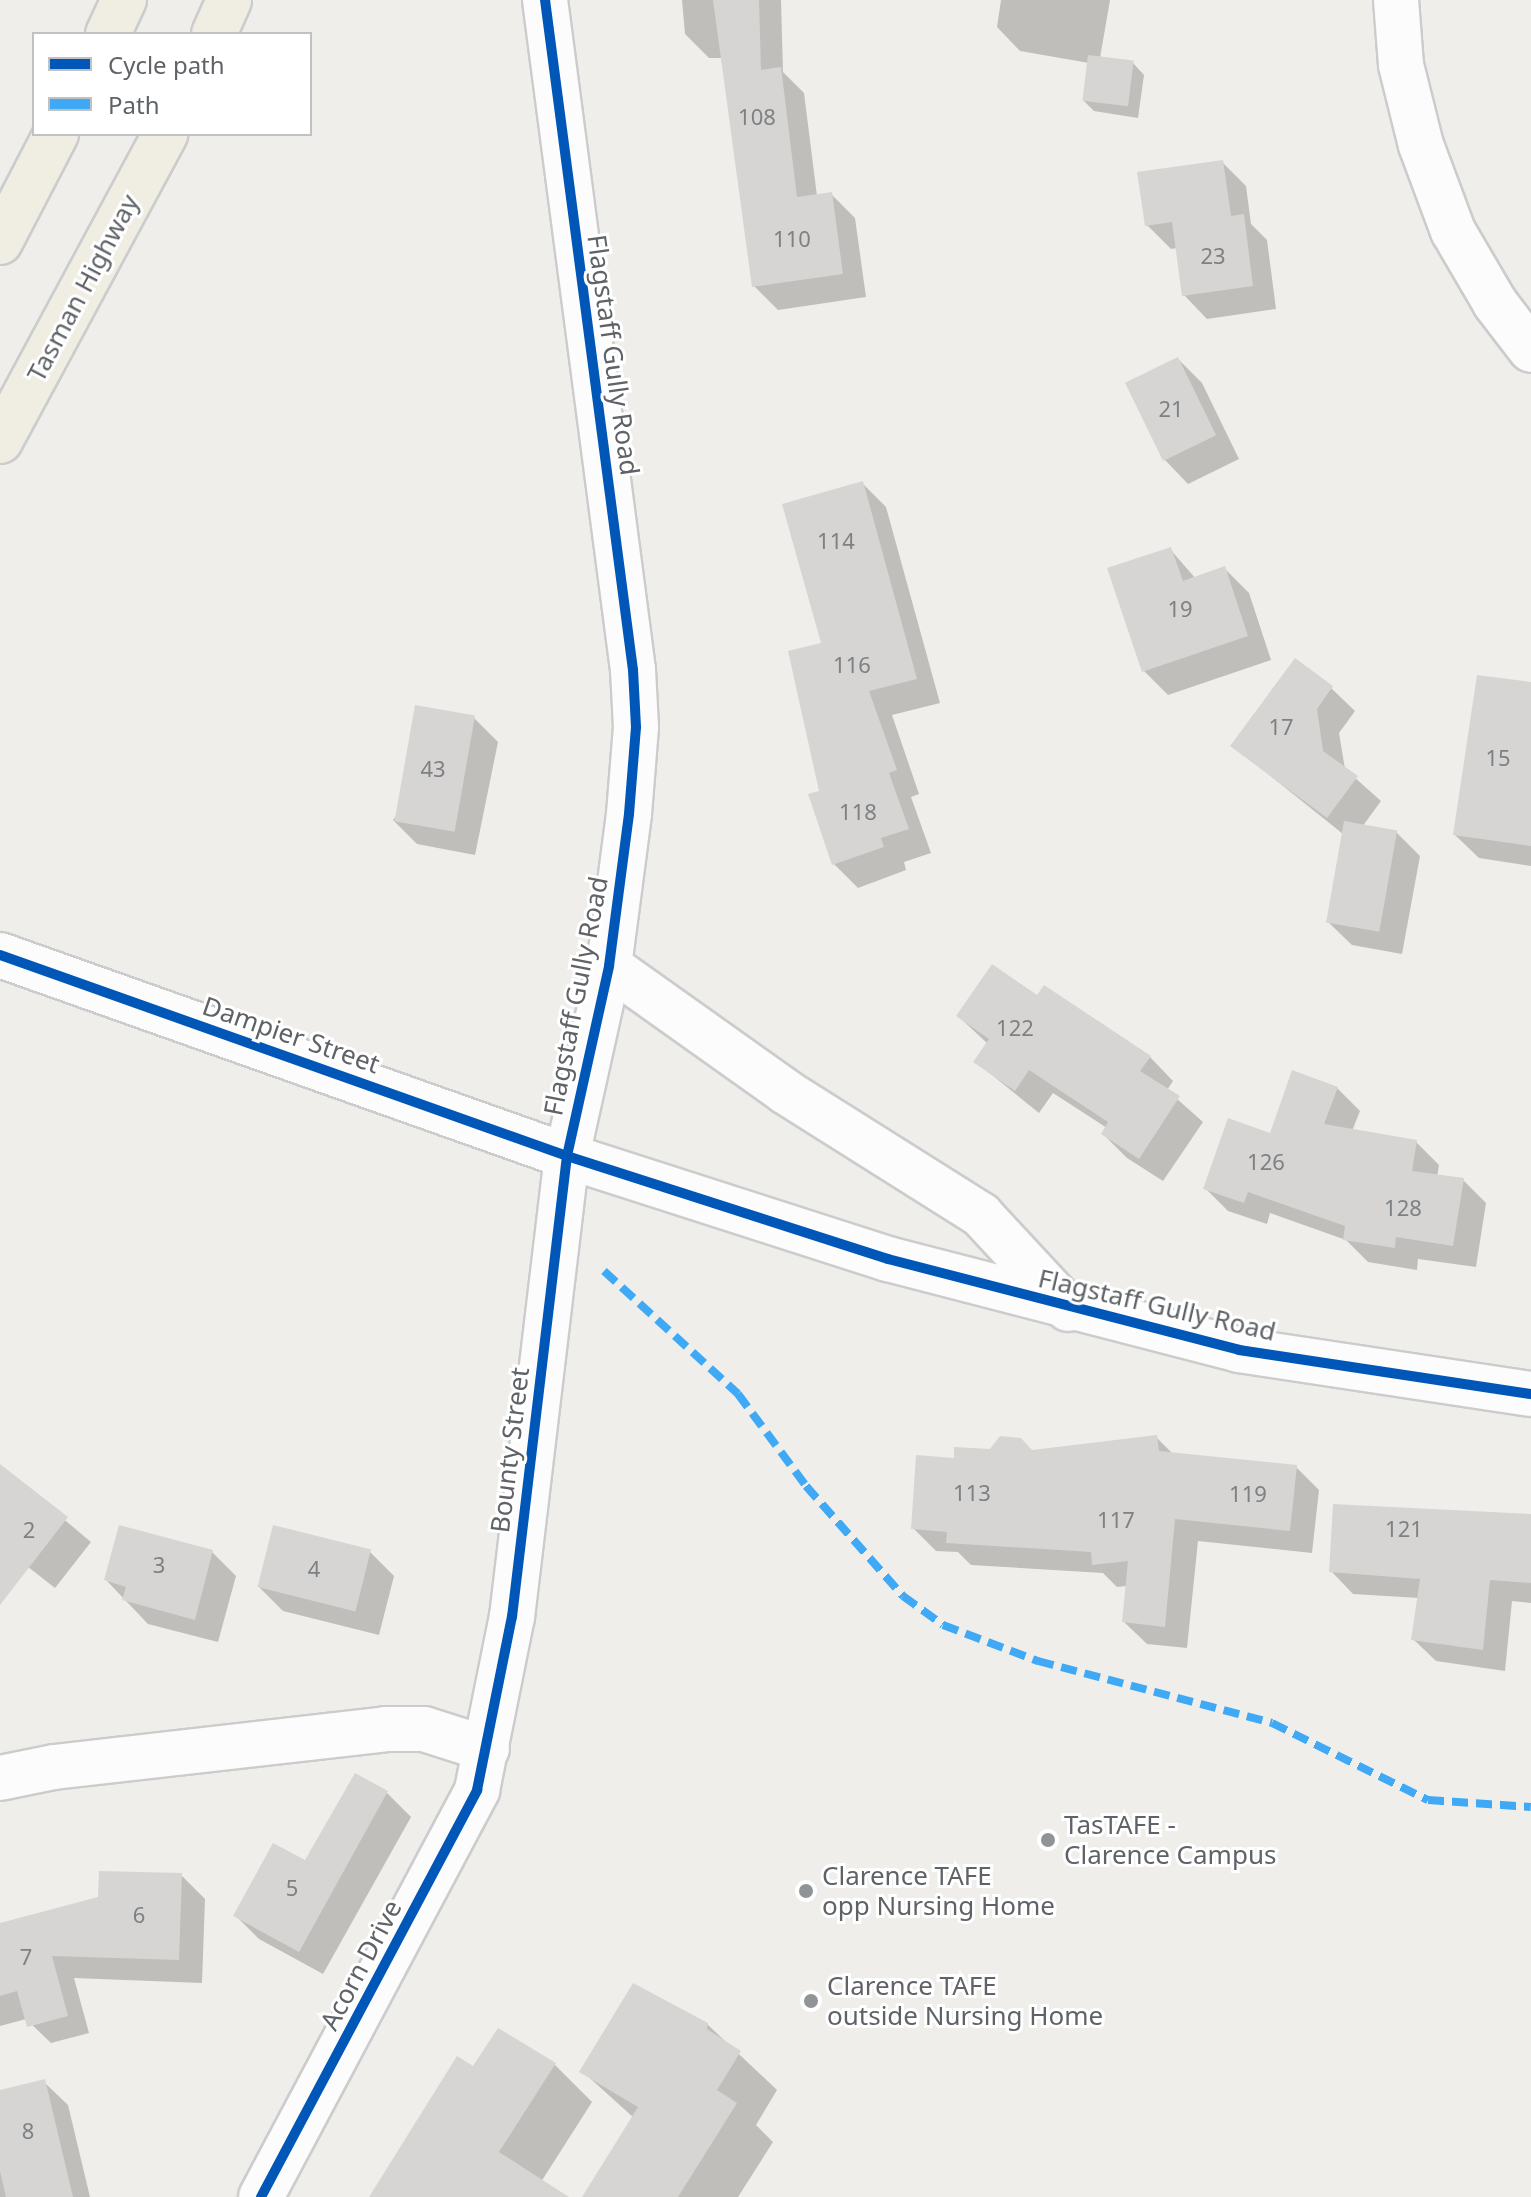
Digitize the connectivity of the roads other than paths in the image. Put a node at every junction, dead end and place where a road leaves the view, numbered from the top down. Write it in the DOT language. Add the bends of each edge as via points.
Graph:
graph roads {
  1 [pos="124,0"];
  2 [pos="229,0"];
  3 [pos="545,0"];
  4 [pos="1396,0"];
  5 [pos="109,32"];
  6 [pos="215,32"];
  7 [pos="55,136"];
  8 [pos="164,136"];
  9 [pos="0,242"];
  10 [pos="1531,350"];
  11 [pos="0,441"];
  12 [pos="0,955"];
  13 [pos="609,966"];
  14 [pos="567,1156"];
  15 [pos="1068,1309"];
  16 [pos="1531,1394"];
  17 [pos="487,1749"];
  18 [pos="0,1778"];
  19 [pos="261,2197"];
  1 -- 5 [label="highway"];
  2 -- 6 [label="highway"];
  3 -- 13 [label="street, Flagstaff Gully Road" via="633,670 635,766"];
  4 -- 10 [label="street" via="1401,65 1421,145 1453,231 1495,303"];
  7 -- 9 [label="highway"];
  8 -- 11 [label="highway, Tasman Highway"];
  12 -- 14 [label="street, Dampier Street"];
  13 -- 14 [label="street, Flagstaff Gully Road"];
  13 -- 15 [label="street, Flagstaff Gully Road" via="786,1092 981,1215"];
  14 -- 15 [label="street, Flagstaff Gully Road" via="888,1259"];
  14 -- 17 [label="street, Bounty Street" via="512,1617"];
  15 -- 16 [label="street, Flagstaff Gully Road" via="1239,1350"];
  17 -- 18 [label="street" via="424,1729 385,1729 54,1767"];
  17 -- 19 [label="street, Acorn Drive" via="456,1835"];
}
